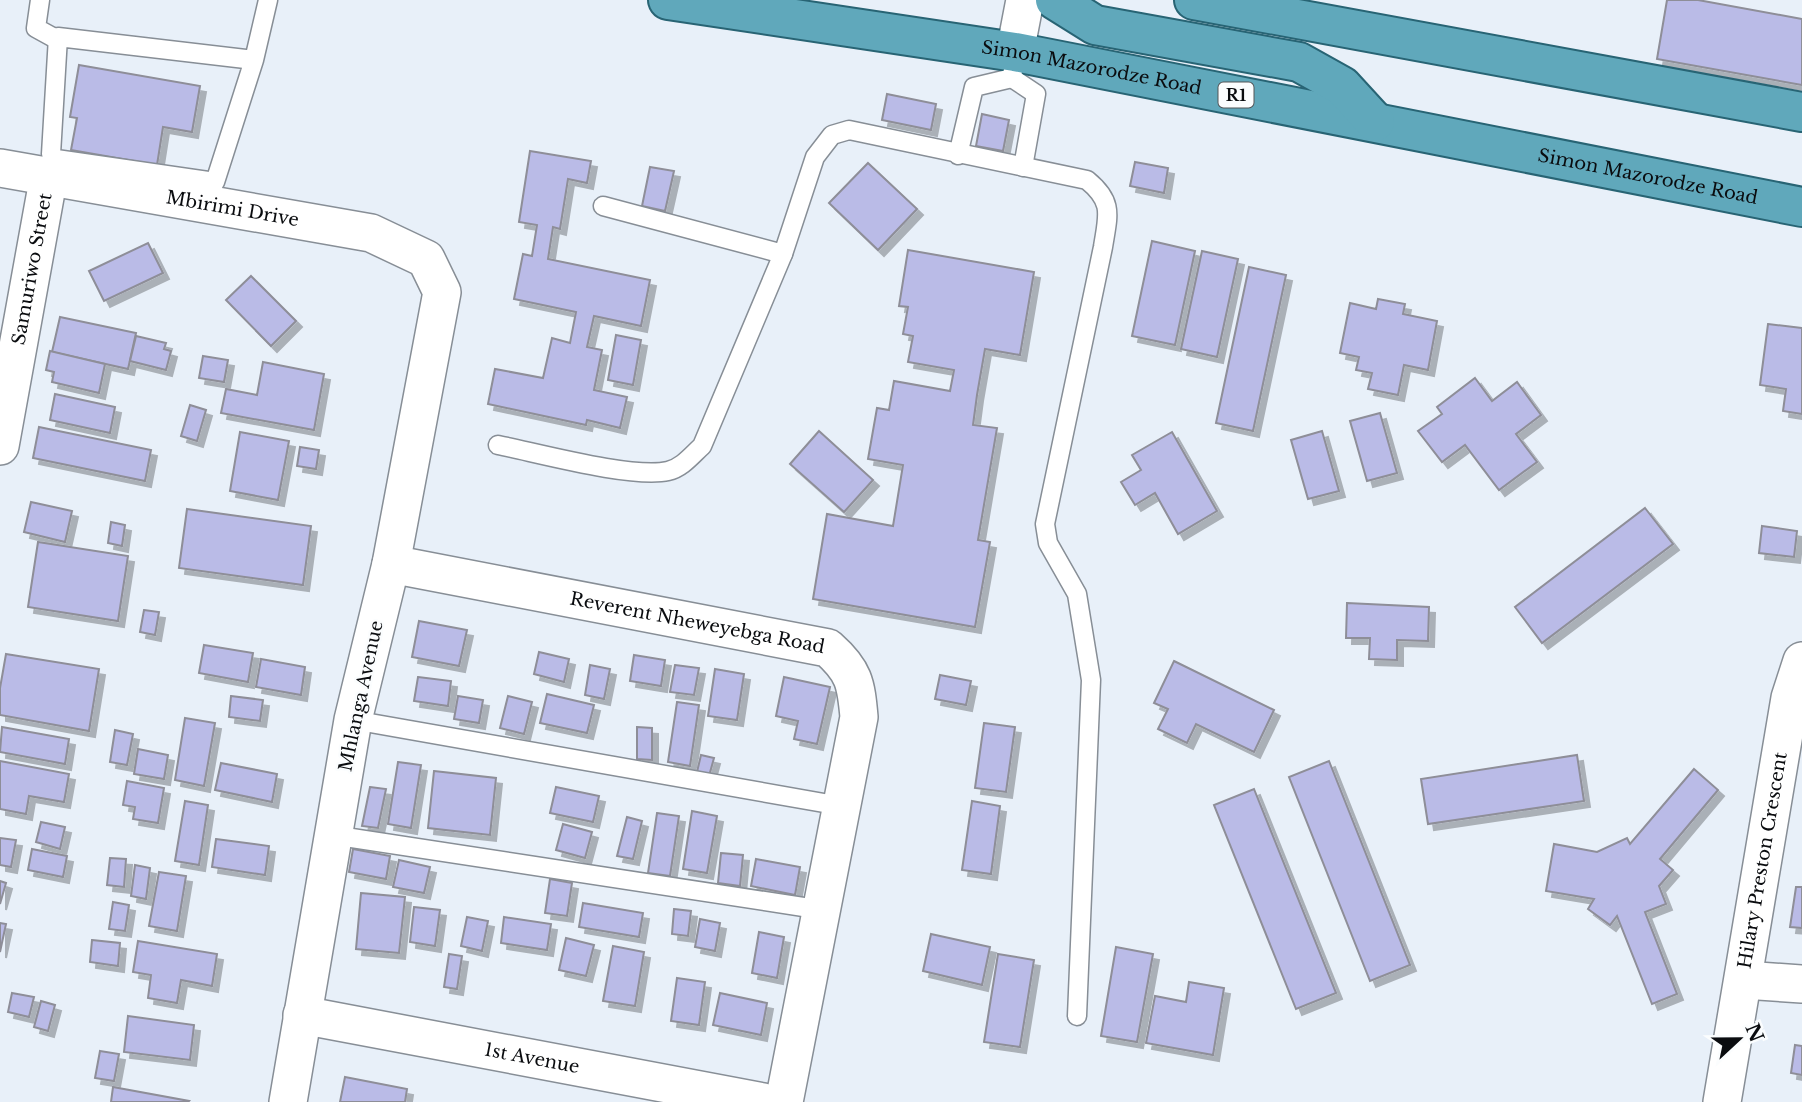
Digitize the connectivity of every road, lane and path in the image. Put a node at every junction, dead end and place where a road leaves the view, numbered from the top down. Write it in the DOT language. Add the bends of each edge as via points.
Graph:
graph roads {
  1 [pos="40,0"];
  2 [pos="268,0"];
  3 [pos="668,0"];
  4 [pos="1025,0"];
  5 [pos="1055,0"];
  6 [pos="1194,0"];
  7 [pos="56,39"];
  8 [pos="254,60"];
  9 [pos="1013,65"];
  10 [pos="1802,112"];
  11 [pos="1375,122"];
  12 [pos="958,155"];
  13 [pos="1023,167"];
  14 [pos="0,168"];
  15 [pos="49,175"];
  16 [pos="603,206"];
  17 [pos="1802,206"];
  18 [pos="783,254"];
  19 [pos="442,292"];
  20 [pos="498,445"];
  21 [pos="0,446"];
  22 [pos="391,564"];
  23 [pos="1802,661"];
  24 [pos="353,720"];
  25 [pos="841,806"];
  26 [pos="332,835"];
  27 [pos="823,910"];
  28 [pos="1744,980"];
  29 [pos="1802,984"];
  30 [pos="302,1015"];
  31 [pos="1077,1016"];
  32 [pos="288,1102"];
  33 [pos="763,1102"];
  34 [pos="784,1102"];
  35 [pos="1722,1102"];
  1 -- 7 [label="lane" via="36,28"];
  2 -- 8 [label="lane"];
  3 -- 9 [label="highway, Simon Mazorodze Road / R1"];
  4 -- 9 [label="street"];
  5 -- 11 [label="highway" via="1095,25 1299,62 1342,86"];
  6 -- 10 [label="highway"];
  7 -- 8 [label="lane" via="61,36"];
  7 -- 8 [label="lane" via="54,158 209,183 218,178"];
  9 -- 11 [label="highway, Simon Mazorodze Road / R1"];
  9 -- 12 [label="lane" via="974,87"];
  9 -- 13 [label="lane" via="1036,94"];
  11 -- 17 [label="highway, Simon Mazorodze Road / R1"];
  12 -- 13 [label="lane"];
  12 -- 18 [label="lane" via="849,131 832,135 815,157"];
  13 -- 31 [label="lane" via="1087,180 1104,194 1108,214 1045,524 1048,543 1077,594 1091,680"];
  14 -- 15 [label="street, Mbirimi Drive"];
  15 -- 19 [label="street, Mbirimi Drive" via="371,233 426,259"];
  15 -- 21 [label="street, Samuriwo Street"];
  16 -- 18 [label="lane"];
  18 -- 20 [label="lane" via="702,446 684,464 669,471 640,472"];
  19 -- 22 [label="street, Mhlanga Avenue"];
  22 -- 24 [label="street, Mhlanga Avenue"];
  22 -- 25 [label="street, Reverent Nheweyebga Road" via="828,648 848,666 856,686 859,717"];
  23 -- 28 [label="street, Hilary Preston Crescent" via="1790,698"];
  24 -- 25 [label="lane"];
  24 -- 26 [label="street, Mhlanga Avenue"];
  25 -- 27 [label="street, Reverent Nheweyebga Road"];
  26 -- 27 [label="lane"];
  26 -- 30 [label="street, Mhlanga Avenue"];
  27 -- 34 [label="street, Reverent Nheweyebga Road"];
  28 -- 29 [label="street, Hilary Preston Crescent"];
  28 -- 35 [label="street, Hilary Preston Crescent"];
  30 -- 32 [label="street, Mhlanga Avenue"];
  30 -- 33 [label="street, 1st Avenue"];
}
